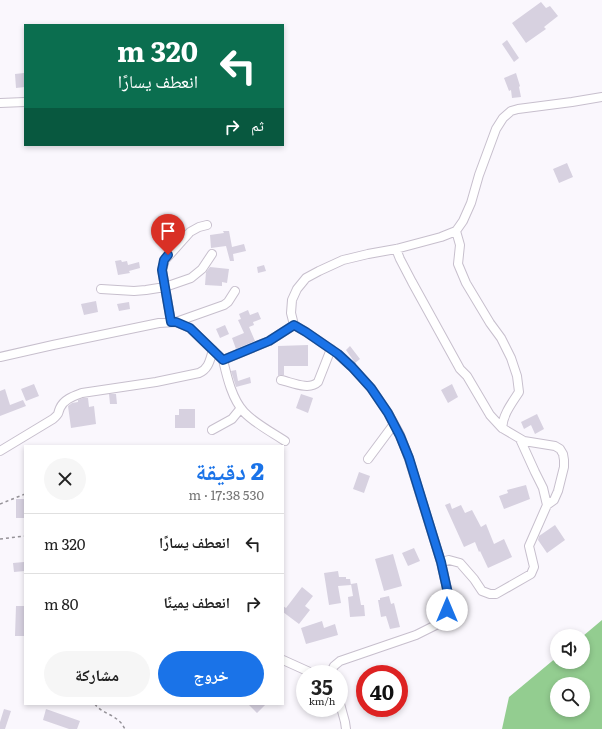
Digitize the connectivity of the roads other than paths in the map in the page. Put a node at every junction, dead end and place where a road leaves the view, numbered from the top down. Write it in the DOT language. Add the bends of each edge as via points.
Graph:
graph roads {
  1 [pos="602,97"];
  2 [pos="24,102"];
  3 [pos="0,103"];
  4 [pos="207,225"];
  5 [pos="456,231"];
  6 [pos="396,249"];
  7 [pos="212,254"];
  8 [pos="165,287"];
  9 [pos="100,289"];
  10 [pos="235,291"];
  11 [pos="174,322"];
  12 [pos="294,325"];
  13 [pos="213,350"];
  14 [pos="331,350"];
  15 [pos="0,357"];
  16 [pos="223,360"];
  17 [pos="281,380"];
  18 [pos="241,408"];
  19 [pos="394,424"];
  20 [pos="502,428"];
  21 [pos="212,430"];
  22 [pos="520,439"];
  23 [pos="285,441"];
  24 [pos="0,451"];
  25 [pos="368,459"];
  26 [pos="547,505"];
  27 [pos="441,562"];
  28 [pos="284,660"];
  29 [pos="335,665"];
  30 [pos="296,666"];
  31 [pos="343,717"];
  32 [pos="346,729"];
  1 -- 5 [label="street" via="518,109 503,118 496,129 471,203"];
  2 -- 3 [label="street"];
  4 -- 8 [label="street" via="190,232 164,260 162,270"];
  5 -- 6 [label="street"];
  5 -- 20 [label="street" via="460,245 458,264 466,283 501,338 517,376 519,392 506,412"];
  6 -- 12 [label="street" via="343,260 306,278 292,300 291,313"];
  6 -- 20 [label="street" via="460,369 490,415"];
  7 -- 8 [label="street" via="202,269 191,278"];
  8 -- 9 [label="street" via="134,291"];
  8 -- 11 [label="street"];
  10 -- 11 [label="street" via="224,305"];
  11 -- 13 [label="street" via="190,328"];
  11 -- 15 [label="street"];
  12 -- 14 [label="street"];
  12 -- 16 [label="street" via="269,341"];
  13 -- 16 [label="street"];
  13 -- 24 [label="street" via="207,366 199,373 71,397 64,402 53,419"];
  14 -- 17 [label="street" via="315,385 306,386"];
  14 -- 19 [label="street" via="352,367 371,388"];
  16 -- 18 [label="street"];
  18 -- 21 [label="street" via="232,419"];
  18 -- 23 [label="street" via="249,417"];
  19 -- 25 [label="street"];
  19 -- 27 [label="street" via="409,458"];
  20 -- 22 [label="street"];
  22 -- 26 [label="street" via="543,488"];
  22 -- 26 [label="street" via="555,446 563,454 564,467 558,491 554,500"];
  26 -- 27 [label="street" via="529,546 534,567 531,574 496,594 482,591 460,564 449,560"];
  27 -- 29 [label="street" via="449,598 447,610 438,624 416,635 340,661"];
  28 -- 30 [label="street"];
  31 -- 32 [label="street"];
}
